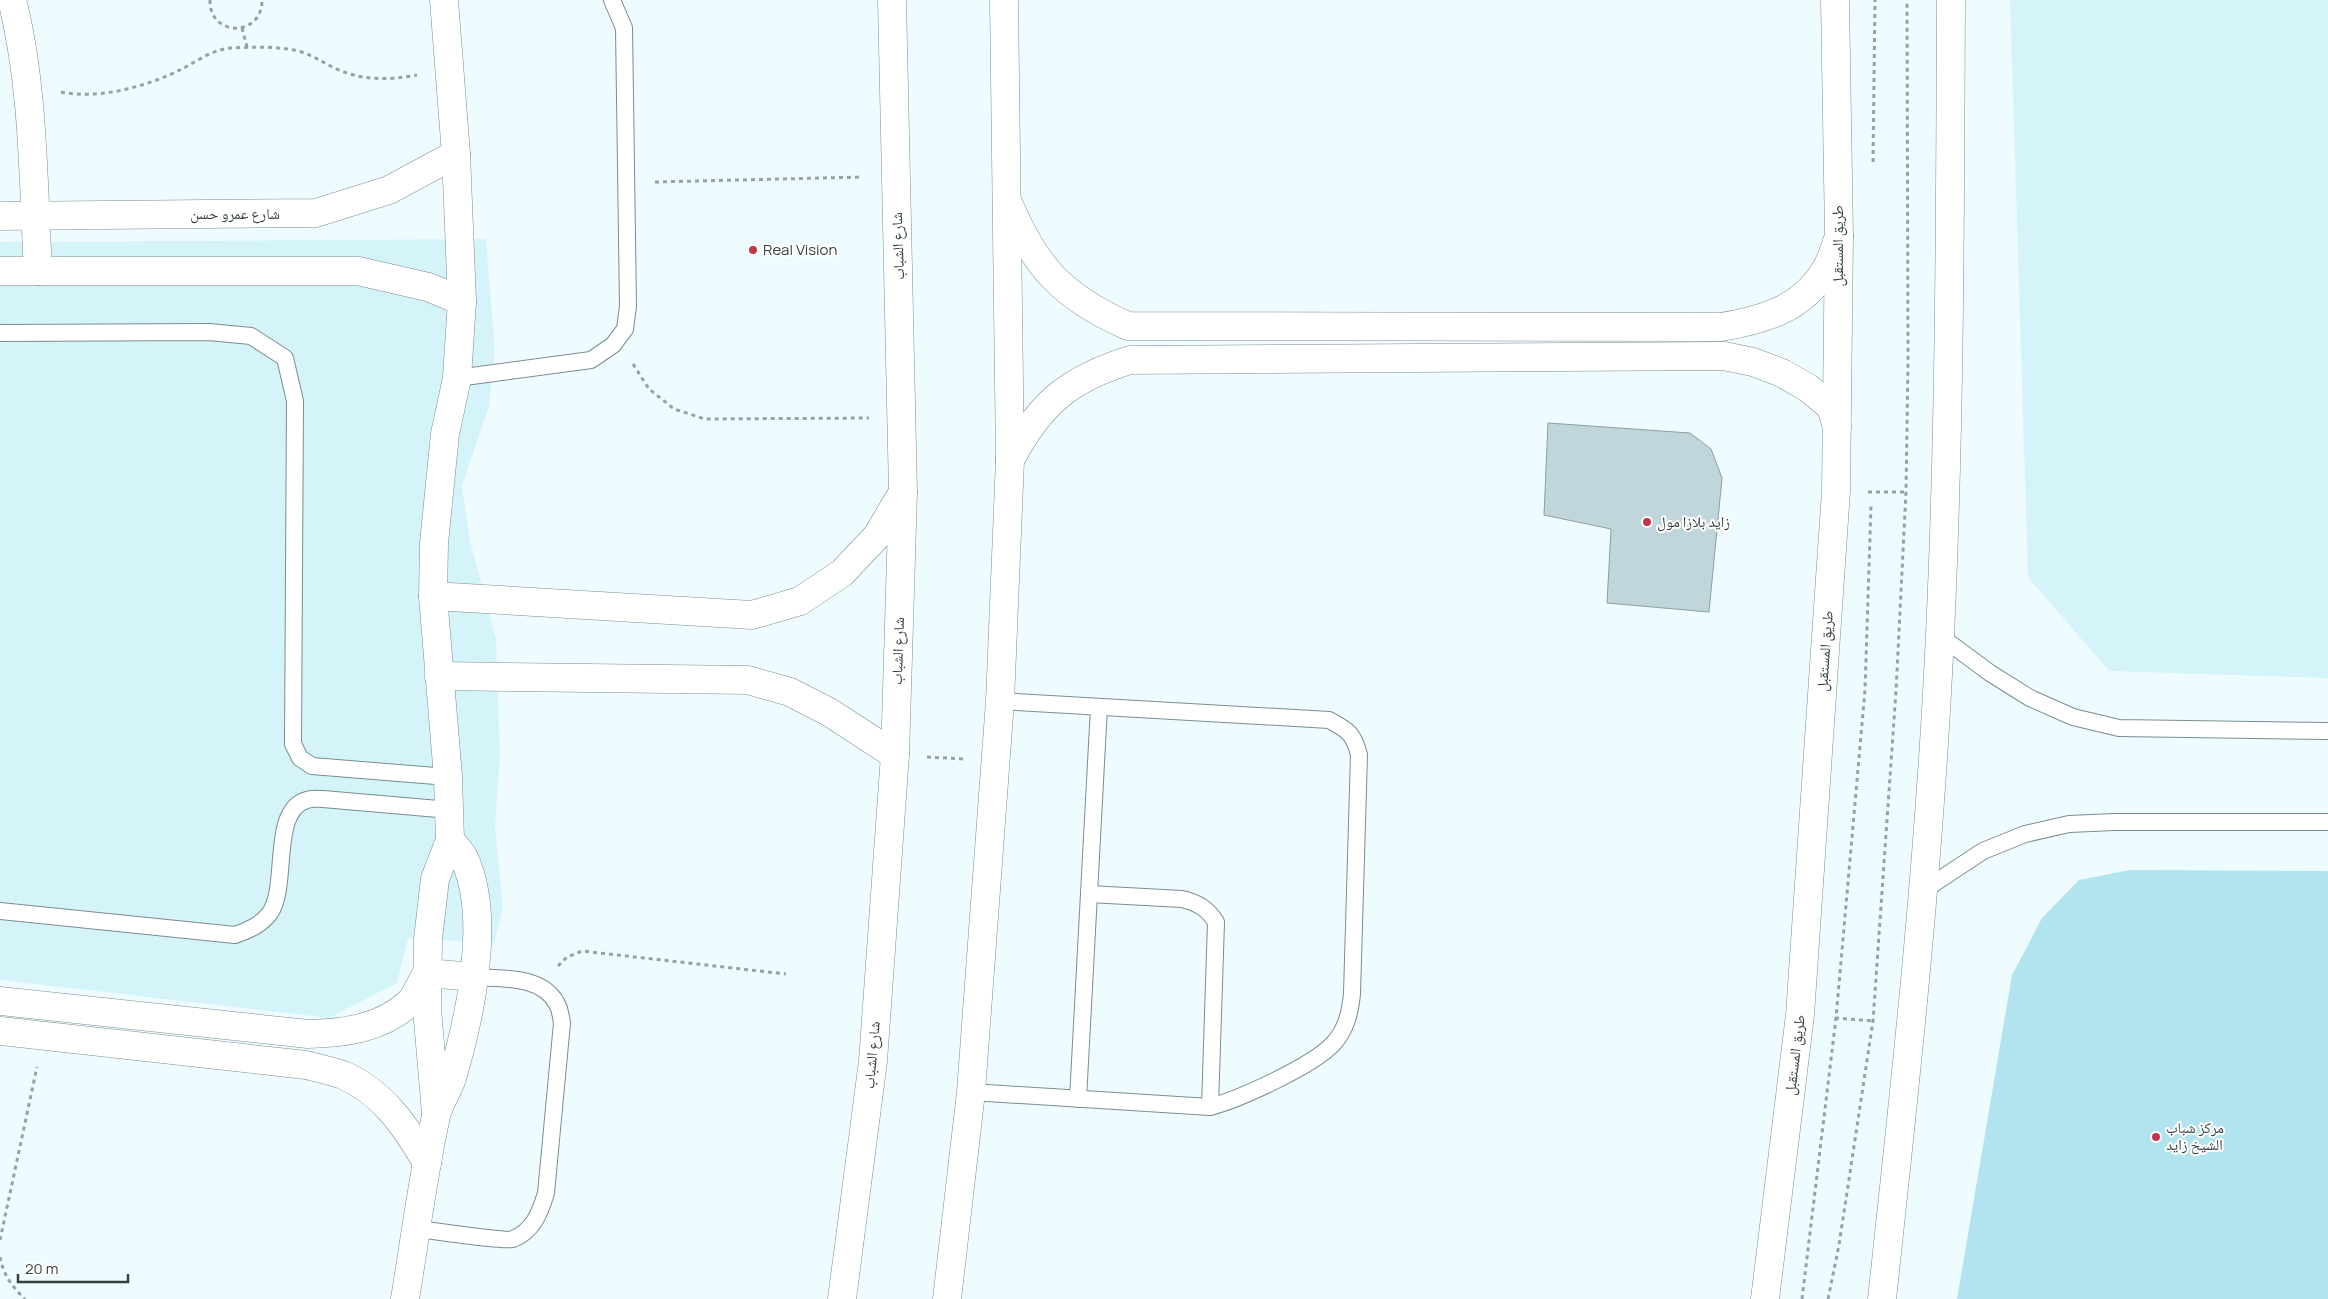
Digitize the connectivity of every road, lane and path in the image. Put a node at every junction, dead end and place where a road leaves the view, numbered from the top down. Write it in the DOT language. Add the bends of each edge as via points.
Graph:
graph roads {
  1 [pos="12,0"];
  2 [pos="210,0"];
  3 [pos="262,0"];
  4 [pos="444,0"];
  5 [pos="612,0"];
  6 [pos="892,0"];
  7 [pos="1004,0"];
  8 [pos="1835,0"];
  9 [pos="1907,0"];
  10 [pos="1951,0"];
  11 [pos="242,28"];
  12 [pos="247,47"];
  13 [pos="450,68"];
  14 [pos="26,86"];
  15 [pos="456,154"];
  16 [pos="896,176"];
  17 [pos="626,183"];
  18 [pos="1007,200"];
  19 [pos="0,216"];
  20 [pos="35,216"];
  21 [pos="1839,235"];
  22 [pos="0,271"];
  23 [pos="38,271"];
  24 [pos="462,301"];
  25 [pos="625,329"];
  26 [pos="0,333"];
  27 [pos="457,378"];
  28 [pos="902,418"];
  29 [pos="1837,427"];
  30 [pos="1010,460"];
  31 [pos="1836,491"];
  32 [pos="903,492"];
  33 [pos="1906,492"];
  34 [pos="1945,492"];
  35 [pos="433,596"];
  36 [pos="1940,636"];
  37 [pos="438,676"];
  38 [pos="1000,701"];
  39 [pos="1099,707"];
  40 [pos="2328,731"];
  41 [pos="895,755"];
  42 [pos="997,761"];
  43 [pos="448,777"];
  44 [pos="450,810"];
  45 [pos="2328,822"];
  46 [pos="450,840"];
  47 [pos="1924,890"];
  48 [pos="1089,894"];
  49 [pos="0,911"];
  50 [pos="427,973"];
  51 [pos="786,974"];
  52 [pos="474,977"];
  53 [pos="545,990"];
  54 [pos="0,1001"];
  55 [pos="1800,1014"];
  56 [pos="1873,1021"];
  57 [pos="1912,1025"];
  58 [pos="0,1031"];
  59 [pos="44,1036"];
  60 [pos="971,1092"];
  61 [pos="1078,1099"];
  62 [pos="1210,1106"];
  63 [pos="436,1113"];
  64 [pos="427,1163"];
  65 [pos="416,1229"];
  66 [pos="0,1240"];
  67 [pos="0,1257"];
  68 [pos="25,1299"];
  69 [pos="405,1299"];
  70 [pos="842,1299"];
  71 [pos="947,1299"];
  72 [pos="1765,1299"];
  73 [pos="1828,1299"];
  74 [pos="1882,1299"];
  1 -- 14 [label="street"];
  2 -- 11 [label="path" via="216,20 228,28"];
  3 -- 11 [label="path" via="261,13 253,23"];
  4 -- 13 [label="street"];
  5 -- 17 [label="lane" via="624,28"];
  6 -- 16 [label="street, شارع الشباب"];
  7 -- 18 [label="street"];
  8 -- 21 [label="street, طريق المستقبل"];
  9 -- 33 [label="path"];
  10 -- 34 [label="street"];
  11 -- 12 [label="path"];
  12 -- 13 [label="path" via="300,52 338,70 380,79"];
  12 -- 14 [label="path" via="206,55 180,70 124,89 68,94"];
  13 -- 15 [label="street"];
  14 -- 20 [label="street"];
  15 -- 20 [label="street, شارع عمرو حسن" via="389,190 316,213"];
  15 -- 24 [label="street"];
  16 -- 17 [label="path"];
  16 -- 28 [label="street, شارع الشباب"];
  17 -- 25 [label="lane" via="628,306"];
  18 -- 21 [label="street" via="1021,234 1040,264 1066,290 1095,311 1128,326 1721,327 1766,317 1800,300 1826,268"];
  18 -- 30 [label="street"];
  19 -- 20 [label="street, شارع عمرو حسن"];
  20 -- 23 [label="street"];
  21 -- 29 [label="street, طريق المستقبل"];
  22 -- 23 [label="street"];
  23 -- 24 [label="street" via="358,271 428,287"];
  24 -- 27 [label="street"];
  25 -- 27 [label="lane" via="613,345 591,360"];
  25 -- 28 [label="path" via="632,361 649,389 674,409 705,419"];
  26 -- 43 [label="lane" via="251,336 285,358 295,401 293,744 300,758 312,766"];
  27 -- 35 [label="street" via="438,489"];
  28 -- 32 [label="street, شارع الشباب"];
  29 -- 30 [label="street" via="1831,407 1808,388 1782,373 1724,356 1130,360 1099,370 1070,385 1025,431"];
  29 -- 31 [label="street, طريق المستقبل"];
  30 -- 38 [label="street"];
  31 -- 33 [label="path"];
  31 -- 55 [label="street, طريق المستقبل"];
  32 -- 35 [label="street" via="877,536 842,573 800,601 752,615"];
  32 -- 41 [label="street, شارع الشباب"];
  33 -- 34 [label="path"];
  33 -- 56 [label="path"];
  34 -- 36 [label="street"];
  35 -- 37 [label="street"];
  36 -- 40 [label="lane" via="2030,698 2073,717 2119,728"];
  36 -- 47 [label="street"];
  37 -- 41 [label="street" via="748,680 790,692 829,712"];
  37 -- 43 [label="street"];
  38 -- 39 [label="lane"];
  38 -- 42 [label="street"];
  39 -- 48 [label="lane"];
  39 -- 62 [label="lane" via="1329,720 1344,727 1355,739 1359,755 1352,994 1344,1029 1320,1055 1247,1094"];
  41 -- 42 [label="path"];
  41 -- 70 [label="street, شارع الشباب" via="872,1061"];
  42 -- 60 [label="street"];
  43 -- 44 [label="street"];
  44 -- 46 [label="street"];
  44 -- 49 [label="lane" via="307,800 294,808 286,823 278,891 270,912 255,928 235,935"];
  45 -- 47 [label="lane" via="2069,824 2024,834 1983,851"];
  46 -- 50 [label="street" via="432,894"];
  46 -- 52 [label="street" via="463,857 476,902"];
  47 -- 57 [label="street"];
  48 -- 61 [label="lane"];
  48 -- 62 [label="lane" via="1182,899 1208,910 1216,922"];
  50 -- 52 [label="street"];
  50 -- 54 [label="street" via="410,1002 379,1022 344,1033 308,1034"];
  50 -- 63 [label="street" via="429,1044"];
  51 -- 53 [label="path" via="582,951 567,957 557,967"];
  52 -- 53 [label="lane" via="528,982"];
  52 -- 63 [label="street" via="452,1080"];
  53 -- 65 [label="lane" via="557,1004 562,1023 546,1193 540,1213 528,1230 512,1240"];
  55 -- 56 [label="path"];
  55 -- 72 [label="street, طريق المستقبل"];
  56 -- 57 [label="path"];
  56 -- 73 [label="path" via="1840,1245"];
  57 -- 74 [label="street"];
  58 -- 59 [label="street"];
  59 -- 64 [label="street" via="306,1065 344,1076 377,1096 391,1110 404,1124"];
  59 -- 66 [label="path"];
  60 -- 61 [label="lane"];
  60 -- 71 [label="street"];
  61 -- 62 [label="lane"];
  63 -- 64 [label="street"];
  64 -- 65 [label="street"];
  65 -- 69 [label="street"];
  67 -- 68 [label="path" via="11,1284"];
}
